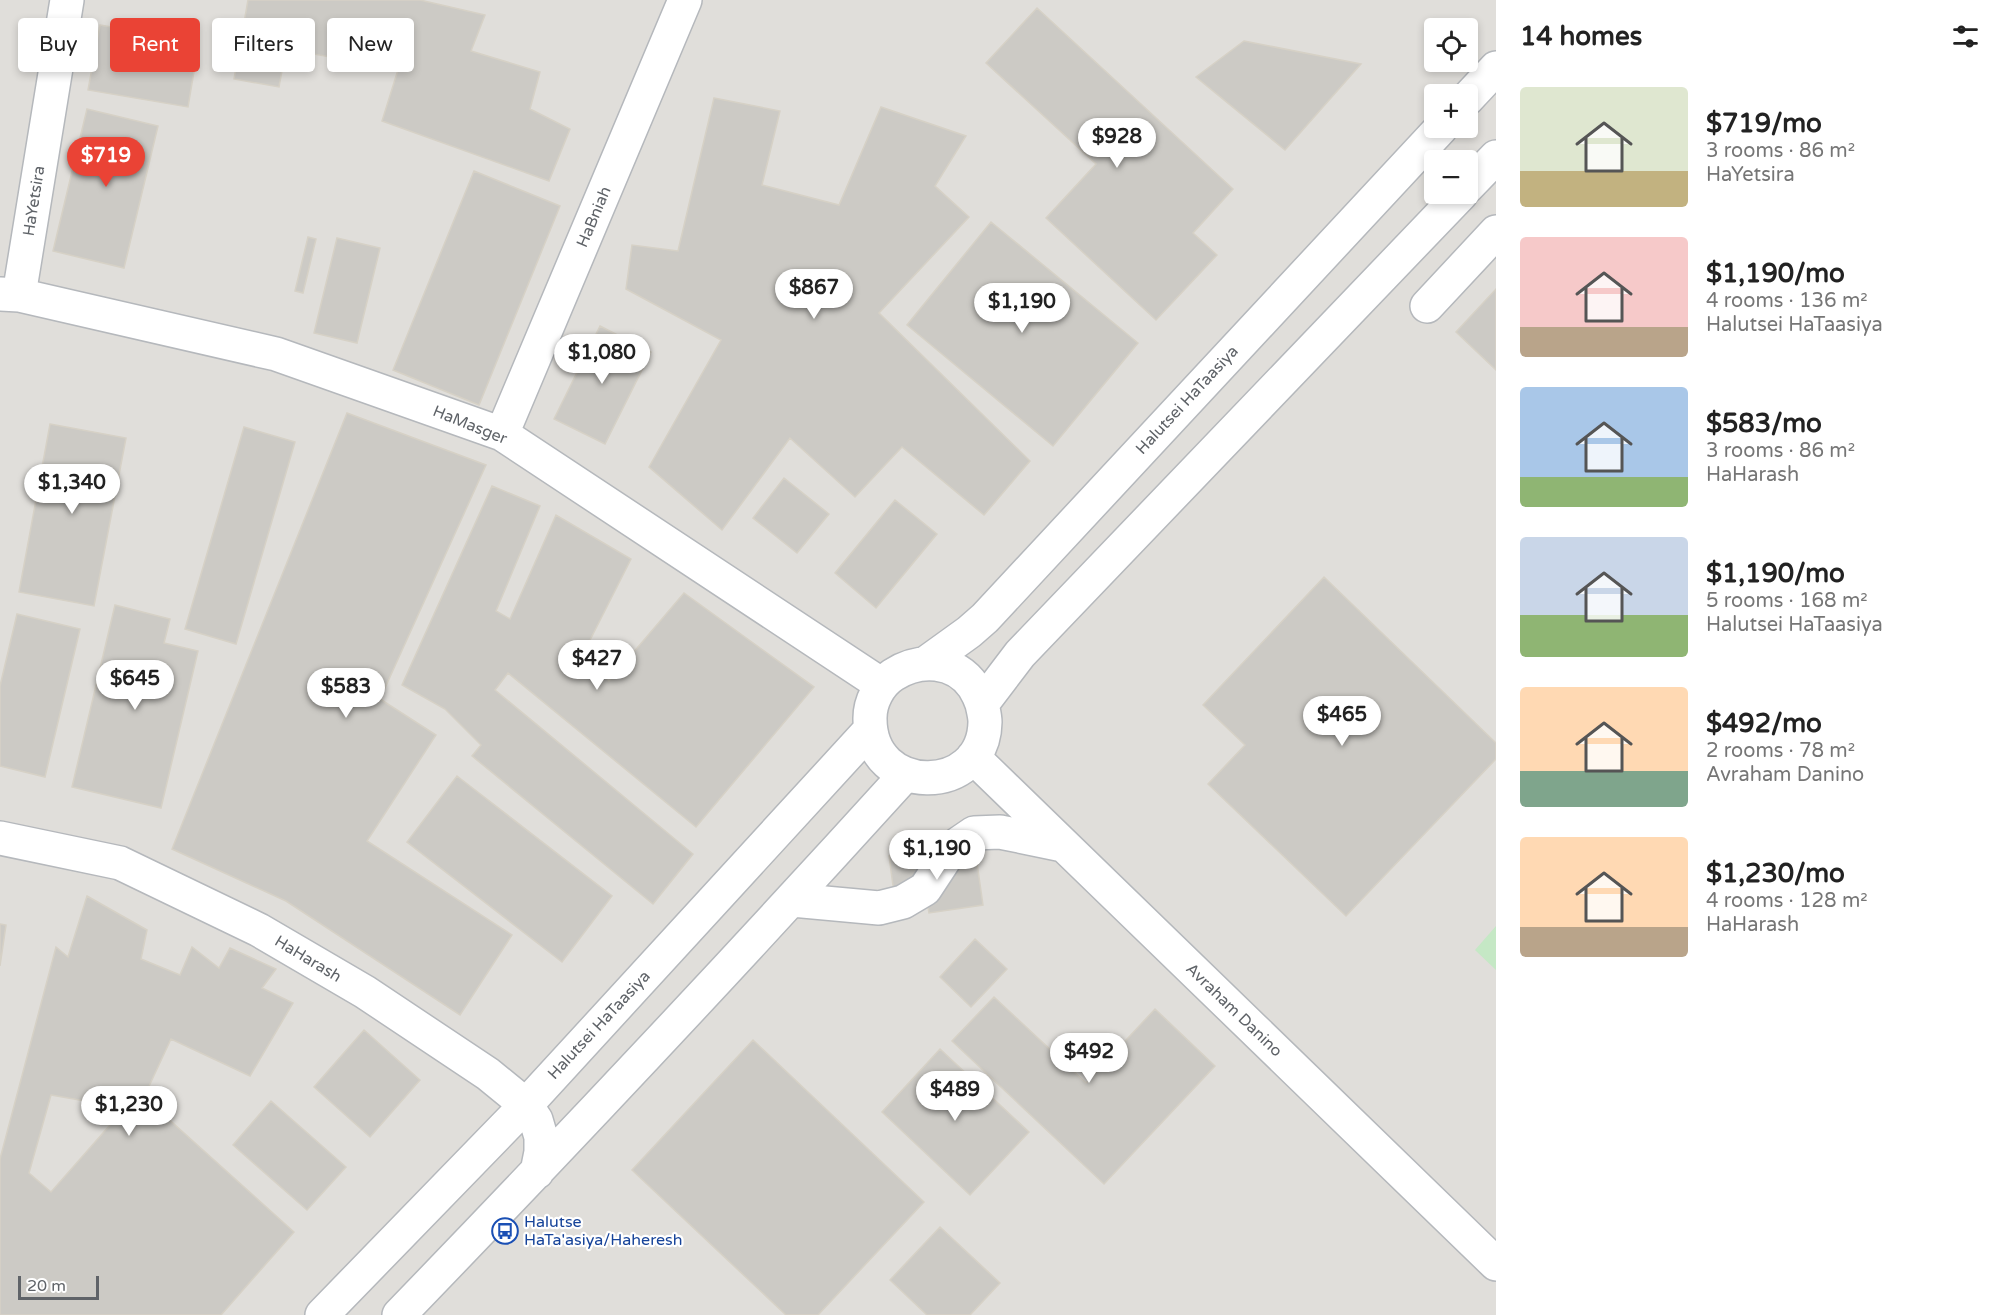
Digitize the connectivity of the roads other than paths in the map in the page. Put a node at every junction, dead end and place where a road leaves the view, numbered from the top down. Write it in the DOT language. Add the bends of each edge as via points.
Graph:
graph roads {
  1 [pos="67,0"];
  2 [pos="686,0"];
  3 [pos="1496,68"];
  4 [pos="1478,87"];
  5 [pos="1431,138"];
  6 [pos="1496,157"];
  7 [pos="1478,176"];
  8 [pos="1451,204"];
  9 [pos="1471,204"];
  10 [pos="1496,229"];
  11 [pos="1400,258"];
  12 [pos="9,295"];
  13 [pos="502,434"];
  14 [pos="926,663"];
  15 [pos="882,685"];
  16 [pos="982,704"];
  17 [pos="870,730"];
  18 [pos="973,757"];
  19 [pos="905,775"];
  20 [pos="0,838"];
  21 [pos="1063,845"];
  22 [pos="792,900"];
  23 [pos="526,1105"];
  24 [pos="537,1172"];
  25 [pos="1496,1264"];
  26 [pos="322,1315"];
  27 [pos="399,1315"];
  1 -- 12 [label="street, HaYetsira"];
  2 -- 13 [label="street, HaBniah"];
  3 -- 4 [label="street"];
  5 -- 14 [label="street, Halutsei HaTaasiya" via="985,618"];
  6 -- 7 [label="street"];
  8 -- 11 [label="street"];
  9 -- 10 [label="street"];
  10 -- 11 [label="street" via="1433,300"];
  11 -- 16 [label="street" via="1020,654"];
  12 -- 13 [label="street, HaMasger" via="276,354"];
  13 -- 15 [label="street, HaMasger"];
  14 -- 15 [label="street, Halutsei HaTaasiya" via="906,667"];
  14 -- 16 [label="street" via="944,665 961,674 974,687"];
  15 -- 17 [label="street, Halutsei HaTaasiya" via="870,710"];
  16 -- 18 [label="street" via="982,740"];
  17 -- 19 [label="street" via="876,749 888,764"];
  17 -- 23 [label="street, Halutsei HaTaasiya"];
  18 -- 19 [label="street" via="959,770 942,777"];
  18 -- 21 [label="street, Avraham Danino"];
  19 -- 22 [label="street"];
  20 -- 23 [label="street, HaHarash" via="120,863 259,930 365,992 488,1074"];
  21 -- 22 [label="street" via="1000,832 974,833 952,848 925,889 903,902 879,908"];
  21 -- 25 [label="street, Avraham Danino"];
  22 -- 24 [label="street"];
  23 -- 24 [label="street, HaHarash" via="541,1137"];
  23 -- 26 [label="street, Halutsei HaTaasiya"];
  24 -- 27 [label="street"];
}
